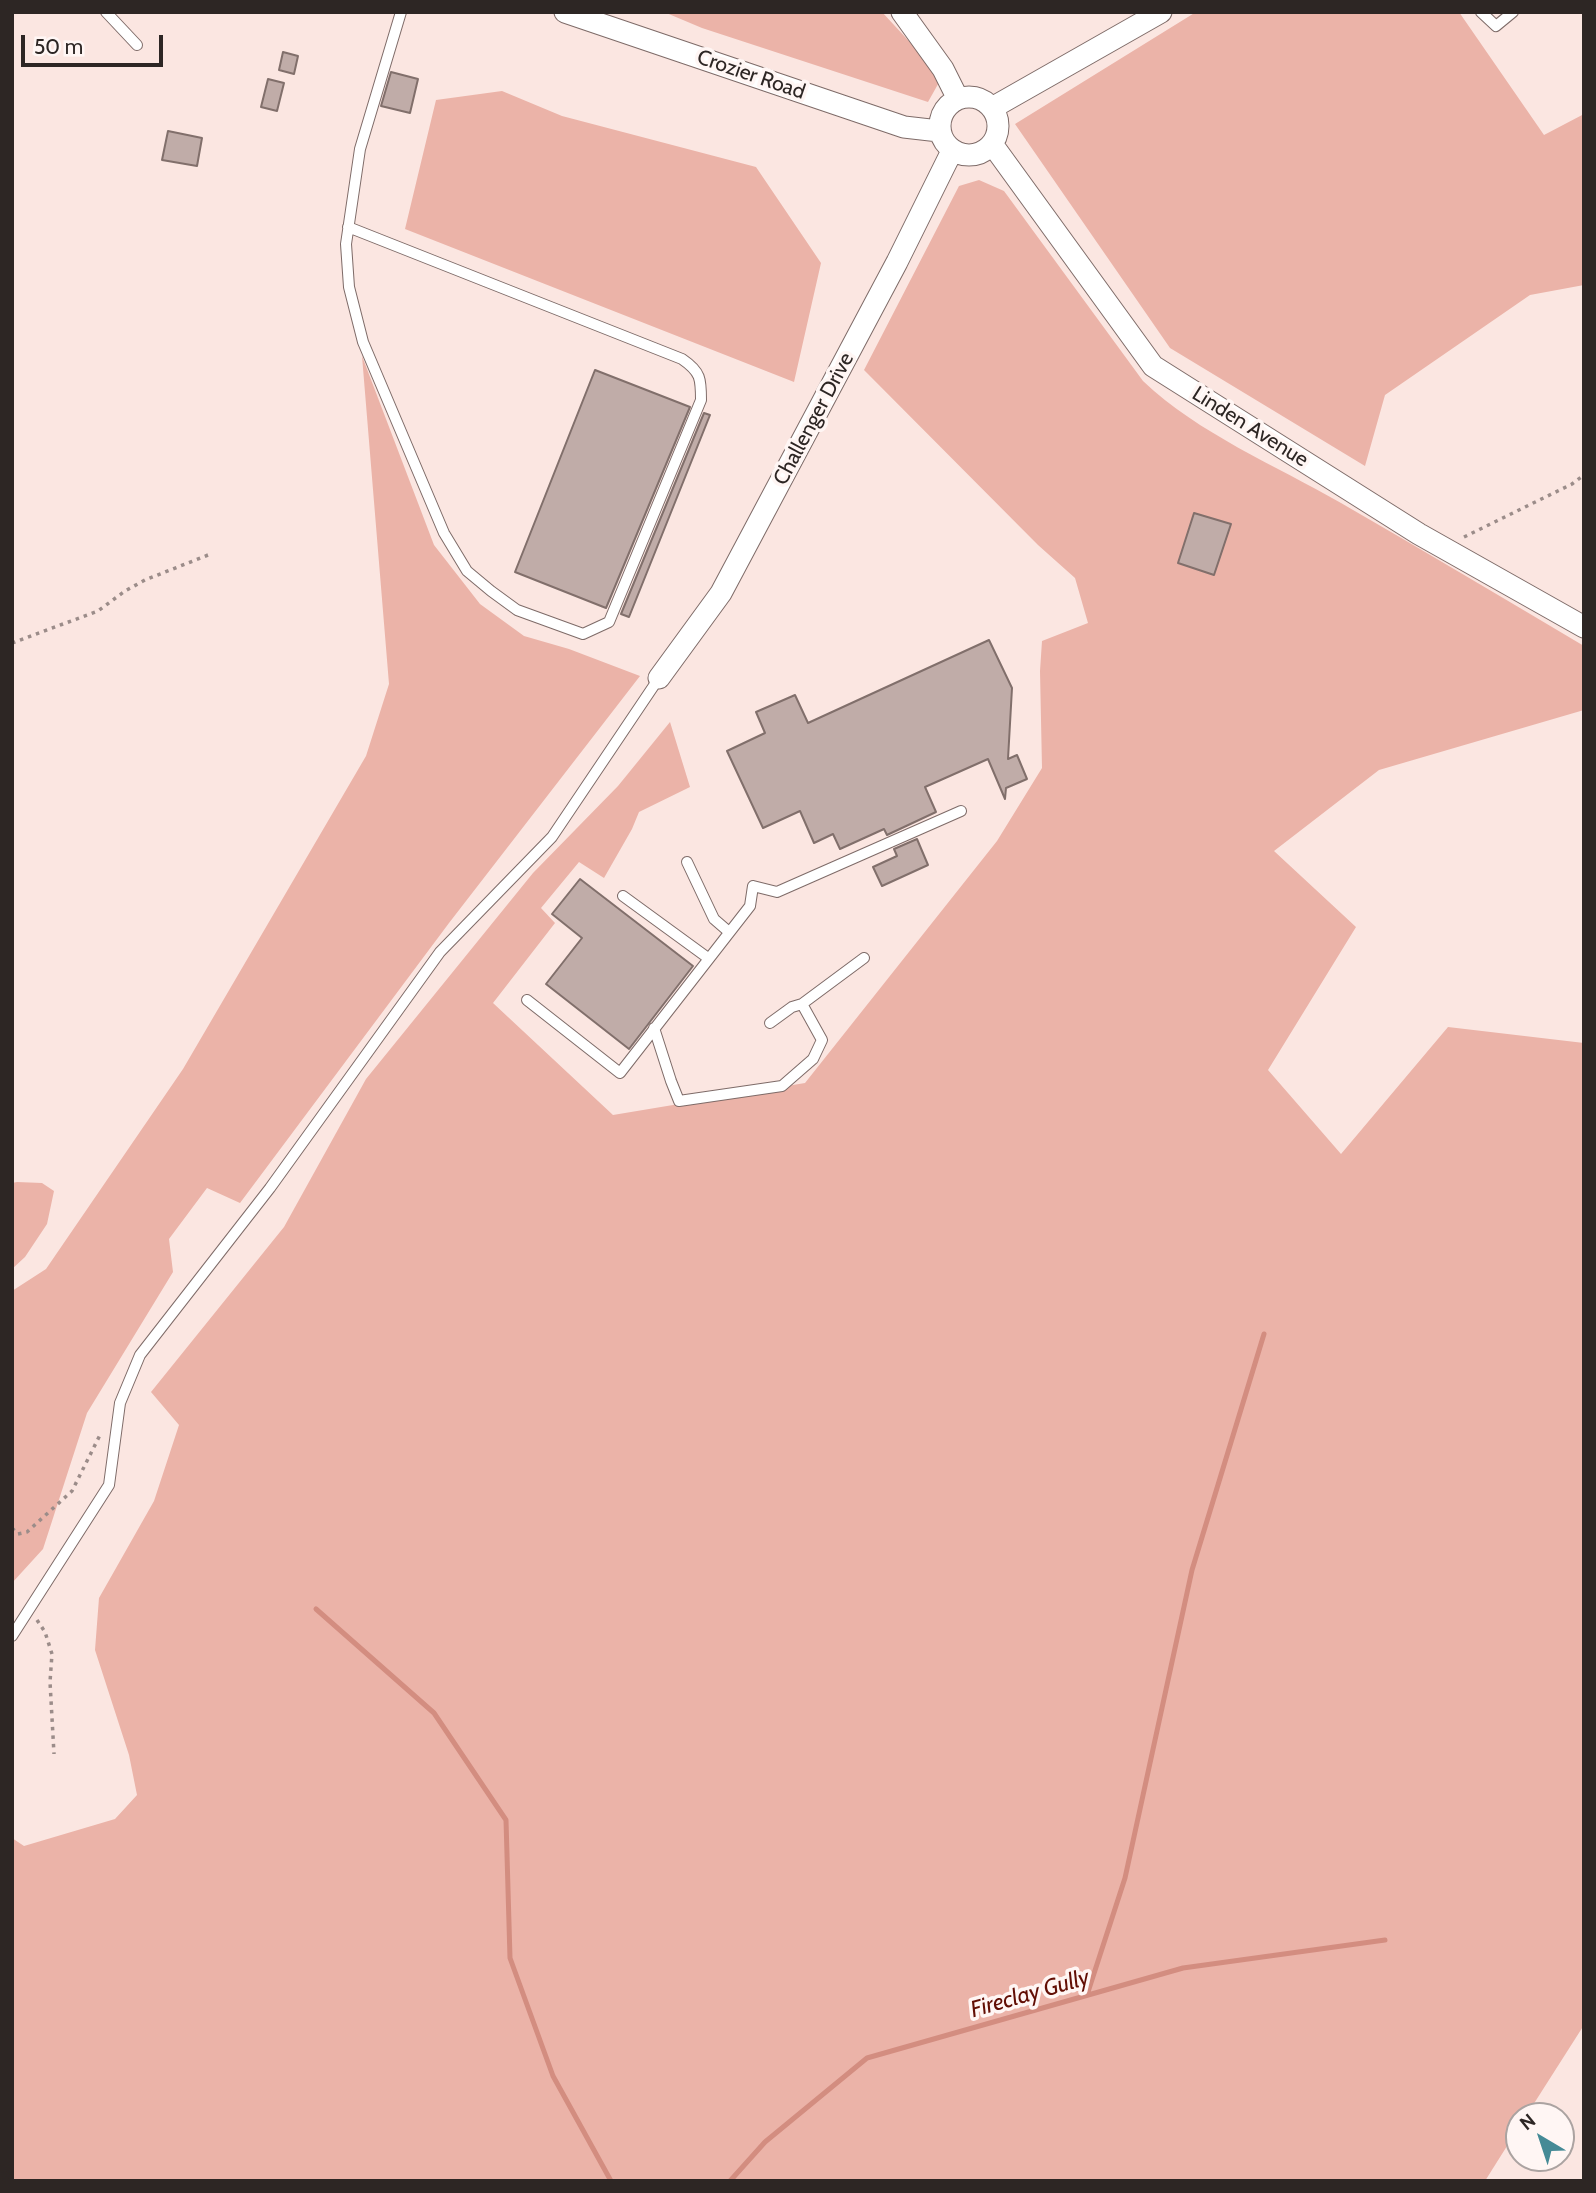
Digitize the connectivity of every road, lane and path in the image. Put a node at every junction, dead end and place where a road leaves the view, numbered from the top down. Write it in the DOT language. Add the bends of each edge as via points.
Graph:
graph roads {
  1 [pos="106,12"];
  2 [pos="401,12"];
  3 [pos="565,12"];
  4 [pos="902,12"];
  5 [pos="1161,12"];
  6 [pos="1481,12"];
  7 [pos="1513,12"];
  8 [pos="136,46"];
  9 [pos="958,99"];
  10 [pos="992,108"];
  11 [pos="940,131"];
  12 [pos="992,144"];
  13 [pos="952,151"];
  14 [pos="348,227"];
  15 [pos="1584,475"];
  16 [pos="1444,548"];
  17 [pos="208,555"];
  18 [pos="1584,627"];
  19 [pos="12,643"];
  20 [pos="659,678"];
  21 [pos="961,811"];
  22 [pos="687,862"];
  23 [pos="622,896"];
  24 [pos="729,932"];
  25 [pos="708,958"];
  26 [pos="864,958"];
  27 [pos="527,1000"];
  28 [pos="802,1004"];
  29 [pos="770,1023"];
  30 [pos="654,1028"];
  31 [pos="101,1433"];
  32 [pos="12,1528"];
  33 [pos="29,1610"];
  34 [pos="12,1636"];
  35 [pos="54,1754"];
  1 -- 8 [label="lane"];
  2 -- 14 [label="lane" via="360,149"];
  3 -- 11 [label="street, Crozier Road" via="904,127"];
  4 -- 9 [label="street" via="943,69"];
  5 -- 10 [label="street"];
  6 -- 7 [label="lane" via="1496,26"];
  9 -- 10 [label="street" via="983,100"];
  9 -- 11 [label="street" via="940,118"];
  10 -- 12 [label="street" via="998,120"];
  11 -- 13 [label="street"];
  12 -- 13 [label="street" via="981,154 966,156"];
  12 -- 16 [label="street, Linden Avenue" via="1153,366"];
  13 -- 20 [label="street, Challenger Drive" via="721,593"];
  14 -- 14 [label="lane" via="682,359 694,368 701,380 701,400 608,622 583,634 517,610 467,571 444,533 363,342 349,287"];
  15 -- 16 [label="path"];
  16 -- 18 [label="street, Linden Avenue"];
  17 -- 19 [label="path" via="145,580 98,611"];
  20 -- 33 [label="lane" via="552,837 440,952 270,1188 140,1355 120,1403 109,1486"];
  21 -- 24 [label="lane" via="778,892 753,886 750,905"];
  22 -- 24 [label="lane" via="714,919"];
  23 -- 25 [label="lane"];
  24 -- 25 [label="lane"];
  25 -- 30 [label="lane"];
  26 -- 28 [label="lane"];
  27 -- 30 [label="lane" via="620,1073"];
  28 -- 29 [label="lane"];
  28 -- 30 [label="lane" via="822,1040 813,1059 782,1086 679,1101"];
  31 -- 32 [label="path" via="72,1491 27,1532 18,1534"];
  33 -- 34 [label="lane"];
  33 -- 35 [label="path" via="45,1632 52,1654"];
}
